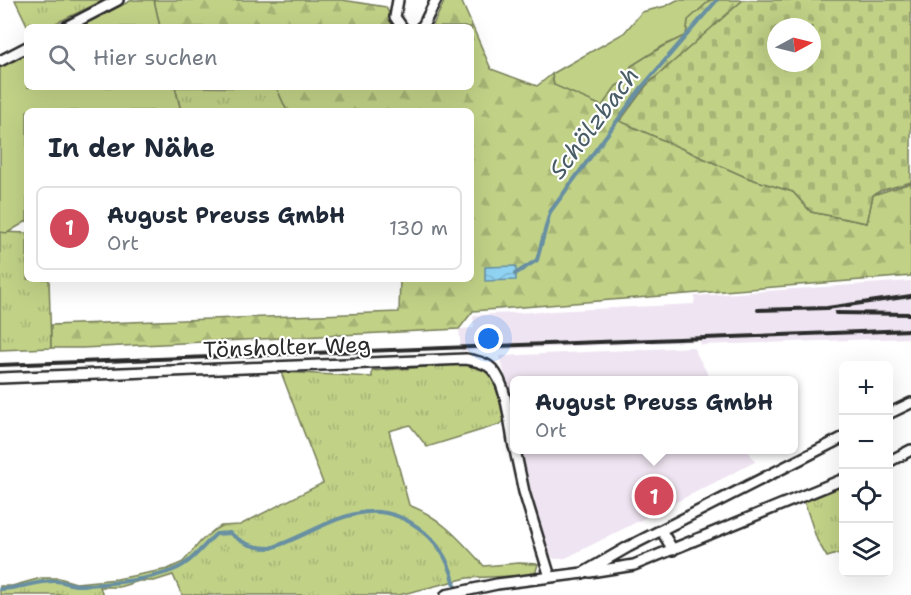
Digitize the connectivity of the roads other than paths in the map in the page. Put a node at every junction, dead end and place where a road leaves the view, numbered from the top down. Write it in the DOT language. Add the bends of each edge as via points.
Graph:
graph roads {
  1 [pos="118,0"];
  2 [pos="398,0"];
  3 [pos="436,0"];
  4 [pos="72,24"];
  5 [pos="400,24"];
  6 [pos="424,24"];
  7 [pos="24,49"];
  8 [pos="0,61"];
  9 [pos="0,378"];
  10 [pos="911,403"];
  11 [pos="893,412"];
  12 [pos="510,425"];
  13 [pos="839,439"];
  14 [pos="911,450"];
  15 [pos="516,454"];
  16 [pos="893,459"];
  17 [pos="839,481"];
  18 [pos="661,530"];
  19 [pos="673,550"];
  20 [pos="583,573"];
  21 [pos="550,577"];
  22 [pos="446,595"];
  1 -- 4 [label="street"];
  2 -- 5 [label="street" via="395,17"];
  3 -- 6 [label="street"];
  7 -- 8 [label="street"];
  9 -- 12 [label="street, Tönsholter Weg" via="466,359 488,366 500,380"];
  10 -- 11 [label="street"];
  13 -- 18 [label="street"];
  14 -- 16 [label="street"];
  15 -- 21 [label="street, Tönsholter Weg"];
  17 -- 19 [label="street"];
  18 -- 19 [label="street"];
  18 -- 20 [label="street"];
  19 -- 20 [label="street" via="634,565"];
  20 -- 21 [label="street"];
  21 -- 22 [label="street"];
}
